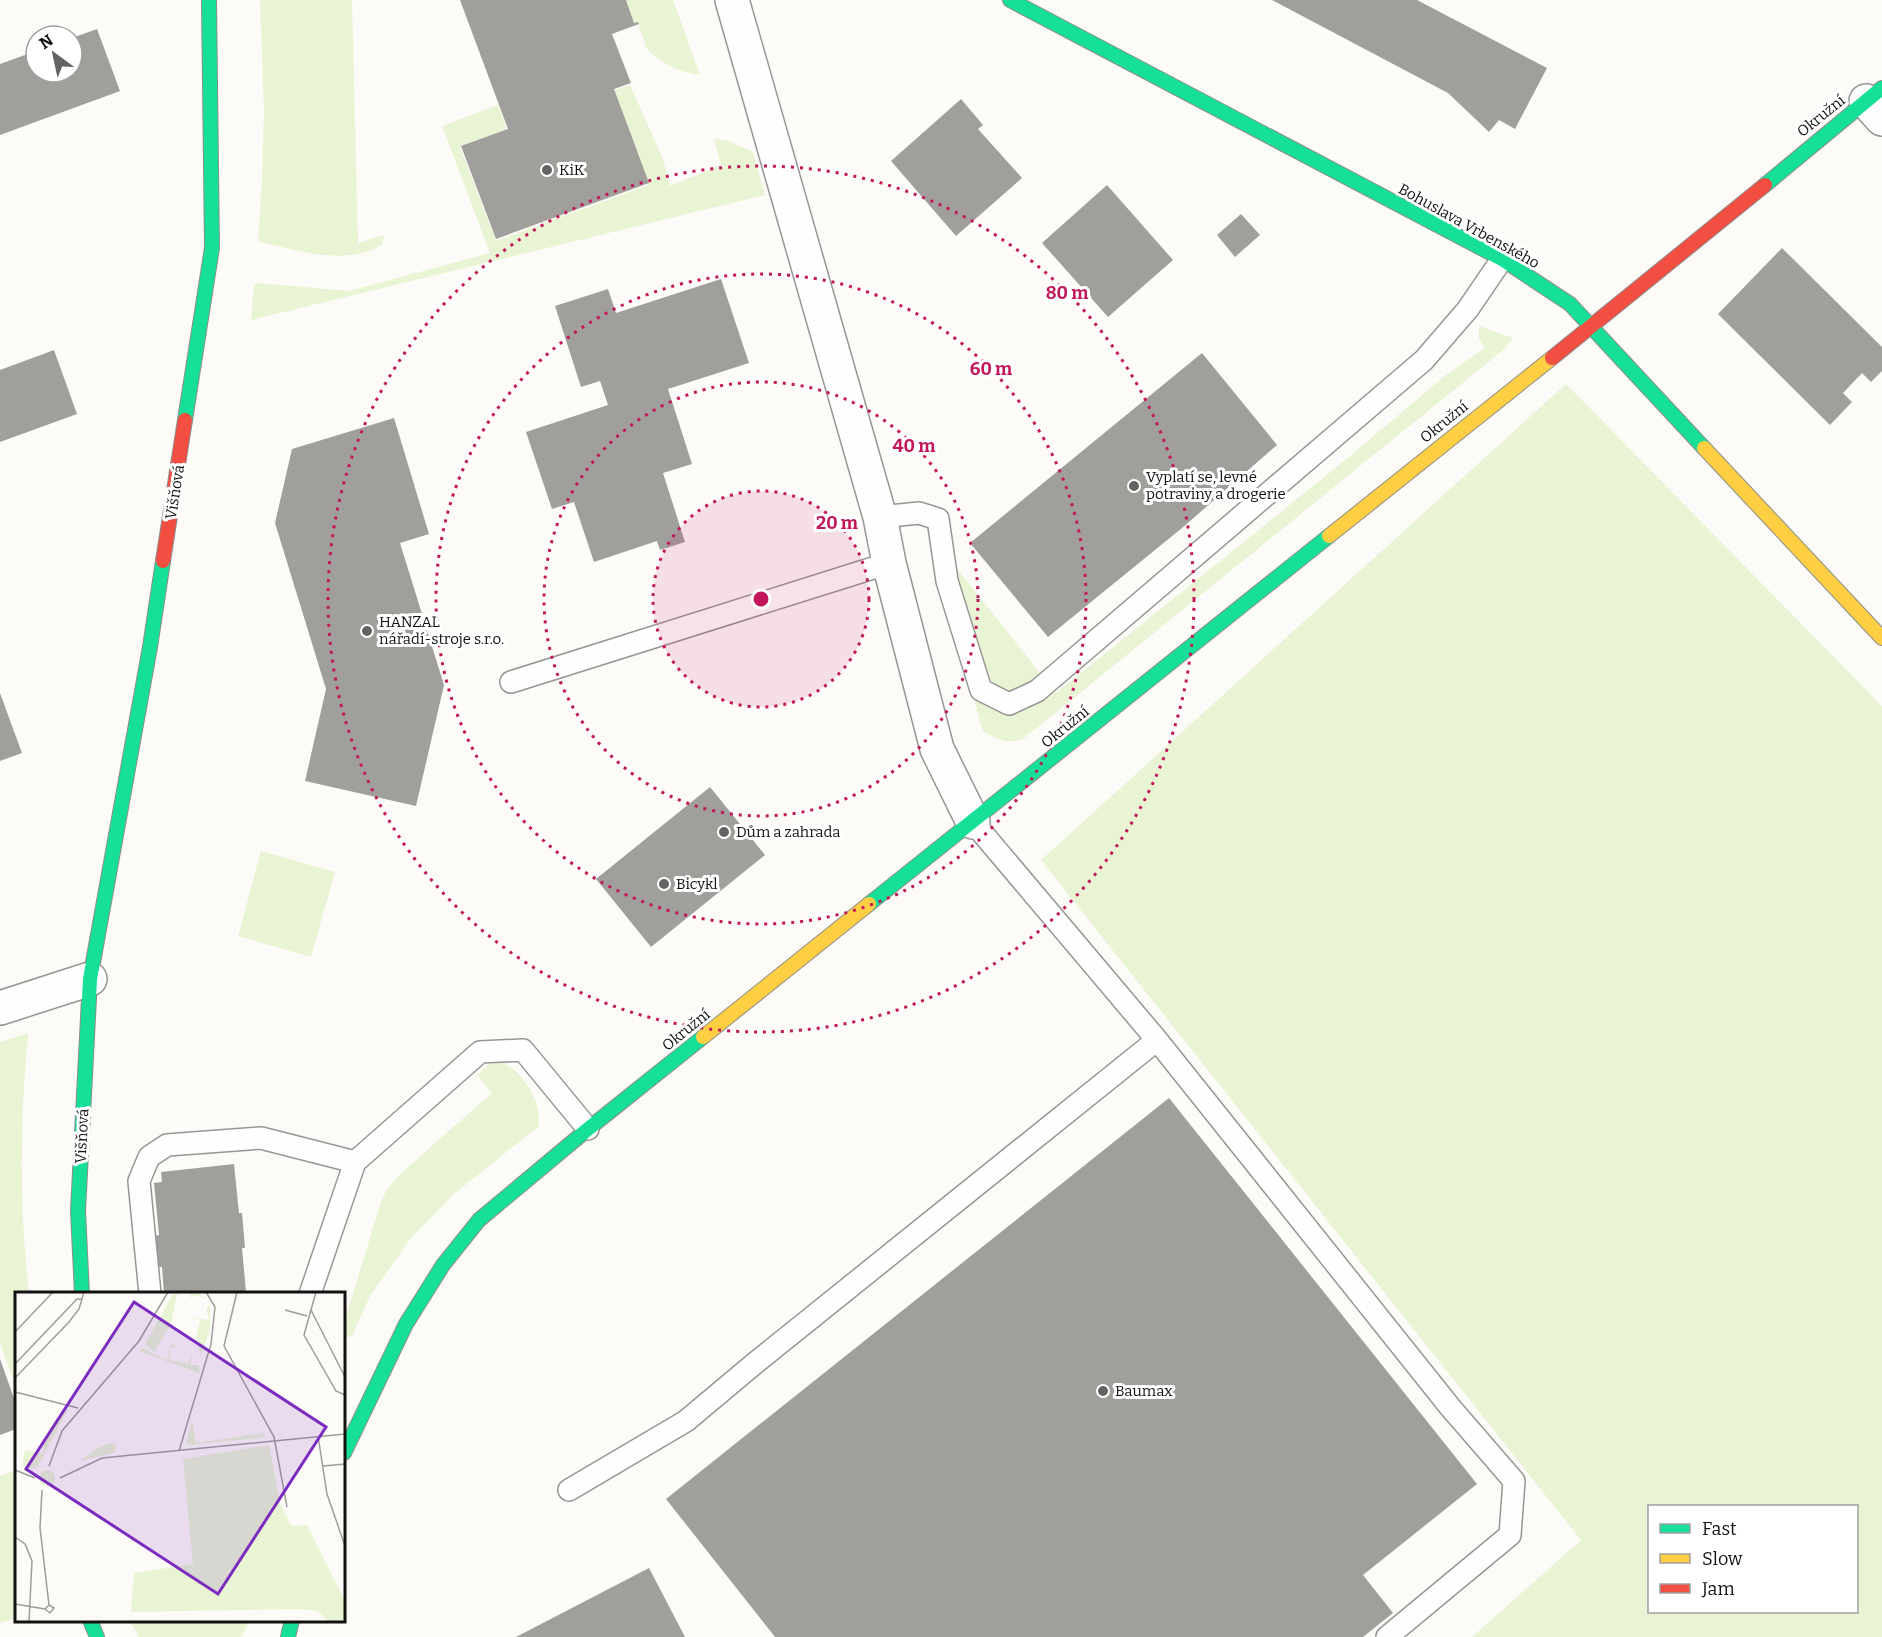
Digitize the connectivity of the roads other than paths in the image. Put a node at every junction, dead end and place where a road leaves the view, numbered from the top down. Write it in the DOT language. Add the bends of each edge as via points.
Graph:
graph roads {
  1 [pos="209,0"];
  2 [pos="732,0"];
  3 [pos="1010,0"];
  4 [pos="1877,103"];
  5 [pos="1502,259"];
  6 [pos="1590,326"];
  7 [pos="880,517"];
  8 [pos="889,563"];
  9 [pos="1882,638"];
  10 [pos="511,682"];
  11 [pos="973,822"];
  12 [pos="90,979"];
  13 [pos="0,1008"];
  14 [pos="1157,1040"];
  15 [pos="588,1129"];
  16 [pos="355,1162"];
  17 [pos="82,1292"];
  18 [pos="150,1292"];
  19 [pos="311,1292"];
  20 [pos="345,1451"];
  21 [pos="569,1490"];
  22 [pos="91,1622"];
  23 [pos="96,1637"];
  24 [pos="1387,1637"];
  1 -- 12 [label="street, Višňová" via="212,248 150,647"];
  2 -- 7 [label="street"];
  3 -- 5 [label="street, Bohuslava Vrbenského"];
  4 -- 6 [label="street, Okružní"];
  5 -- 6 [label="street, Bohuslava Vrbenského" via="1570,304"];
  5 -- 7 [label="lane" via="1468,309 1424,360 1036,691 1009,704 981,690 947,581 938,519 919,513"];
  6 -- 9 [label="street, Bohuslava Vrbenského"];
  6 -- 11 [label="street, Okružní"];
  7 -- 8 [label="street"];
  8 -- 10 [label="lane"];
  8 -- 11 [label="street" via="938,749"];
  11 -- 14 [label="lane"];
  11 -- 15 [label="street, Okružní"];
  12 -- 13 [label="street"];
  12 -- 17 [label="street, Višňová" via="78,1211"];
  14 -- 21 [label="lane" via="687,1421"];
  14 -- 24 [label="lane" via="1450,1407 1514,1481 1510,1535"];
  15 -- 16 [label="lane" via="523,1050 480,1052"];
  15 -- 20 [label="street, Okružní" via="479,1220 443,1266 406,1324"];
  16 -- 18 [label="lane" via="261,1138 167,1145 149,1157 139,1180"];
  16 -- 19 [label="lane"];
  22 -- 23 [label="street"];
}
